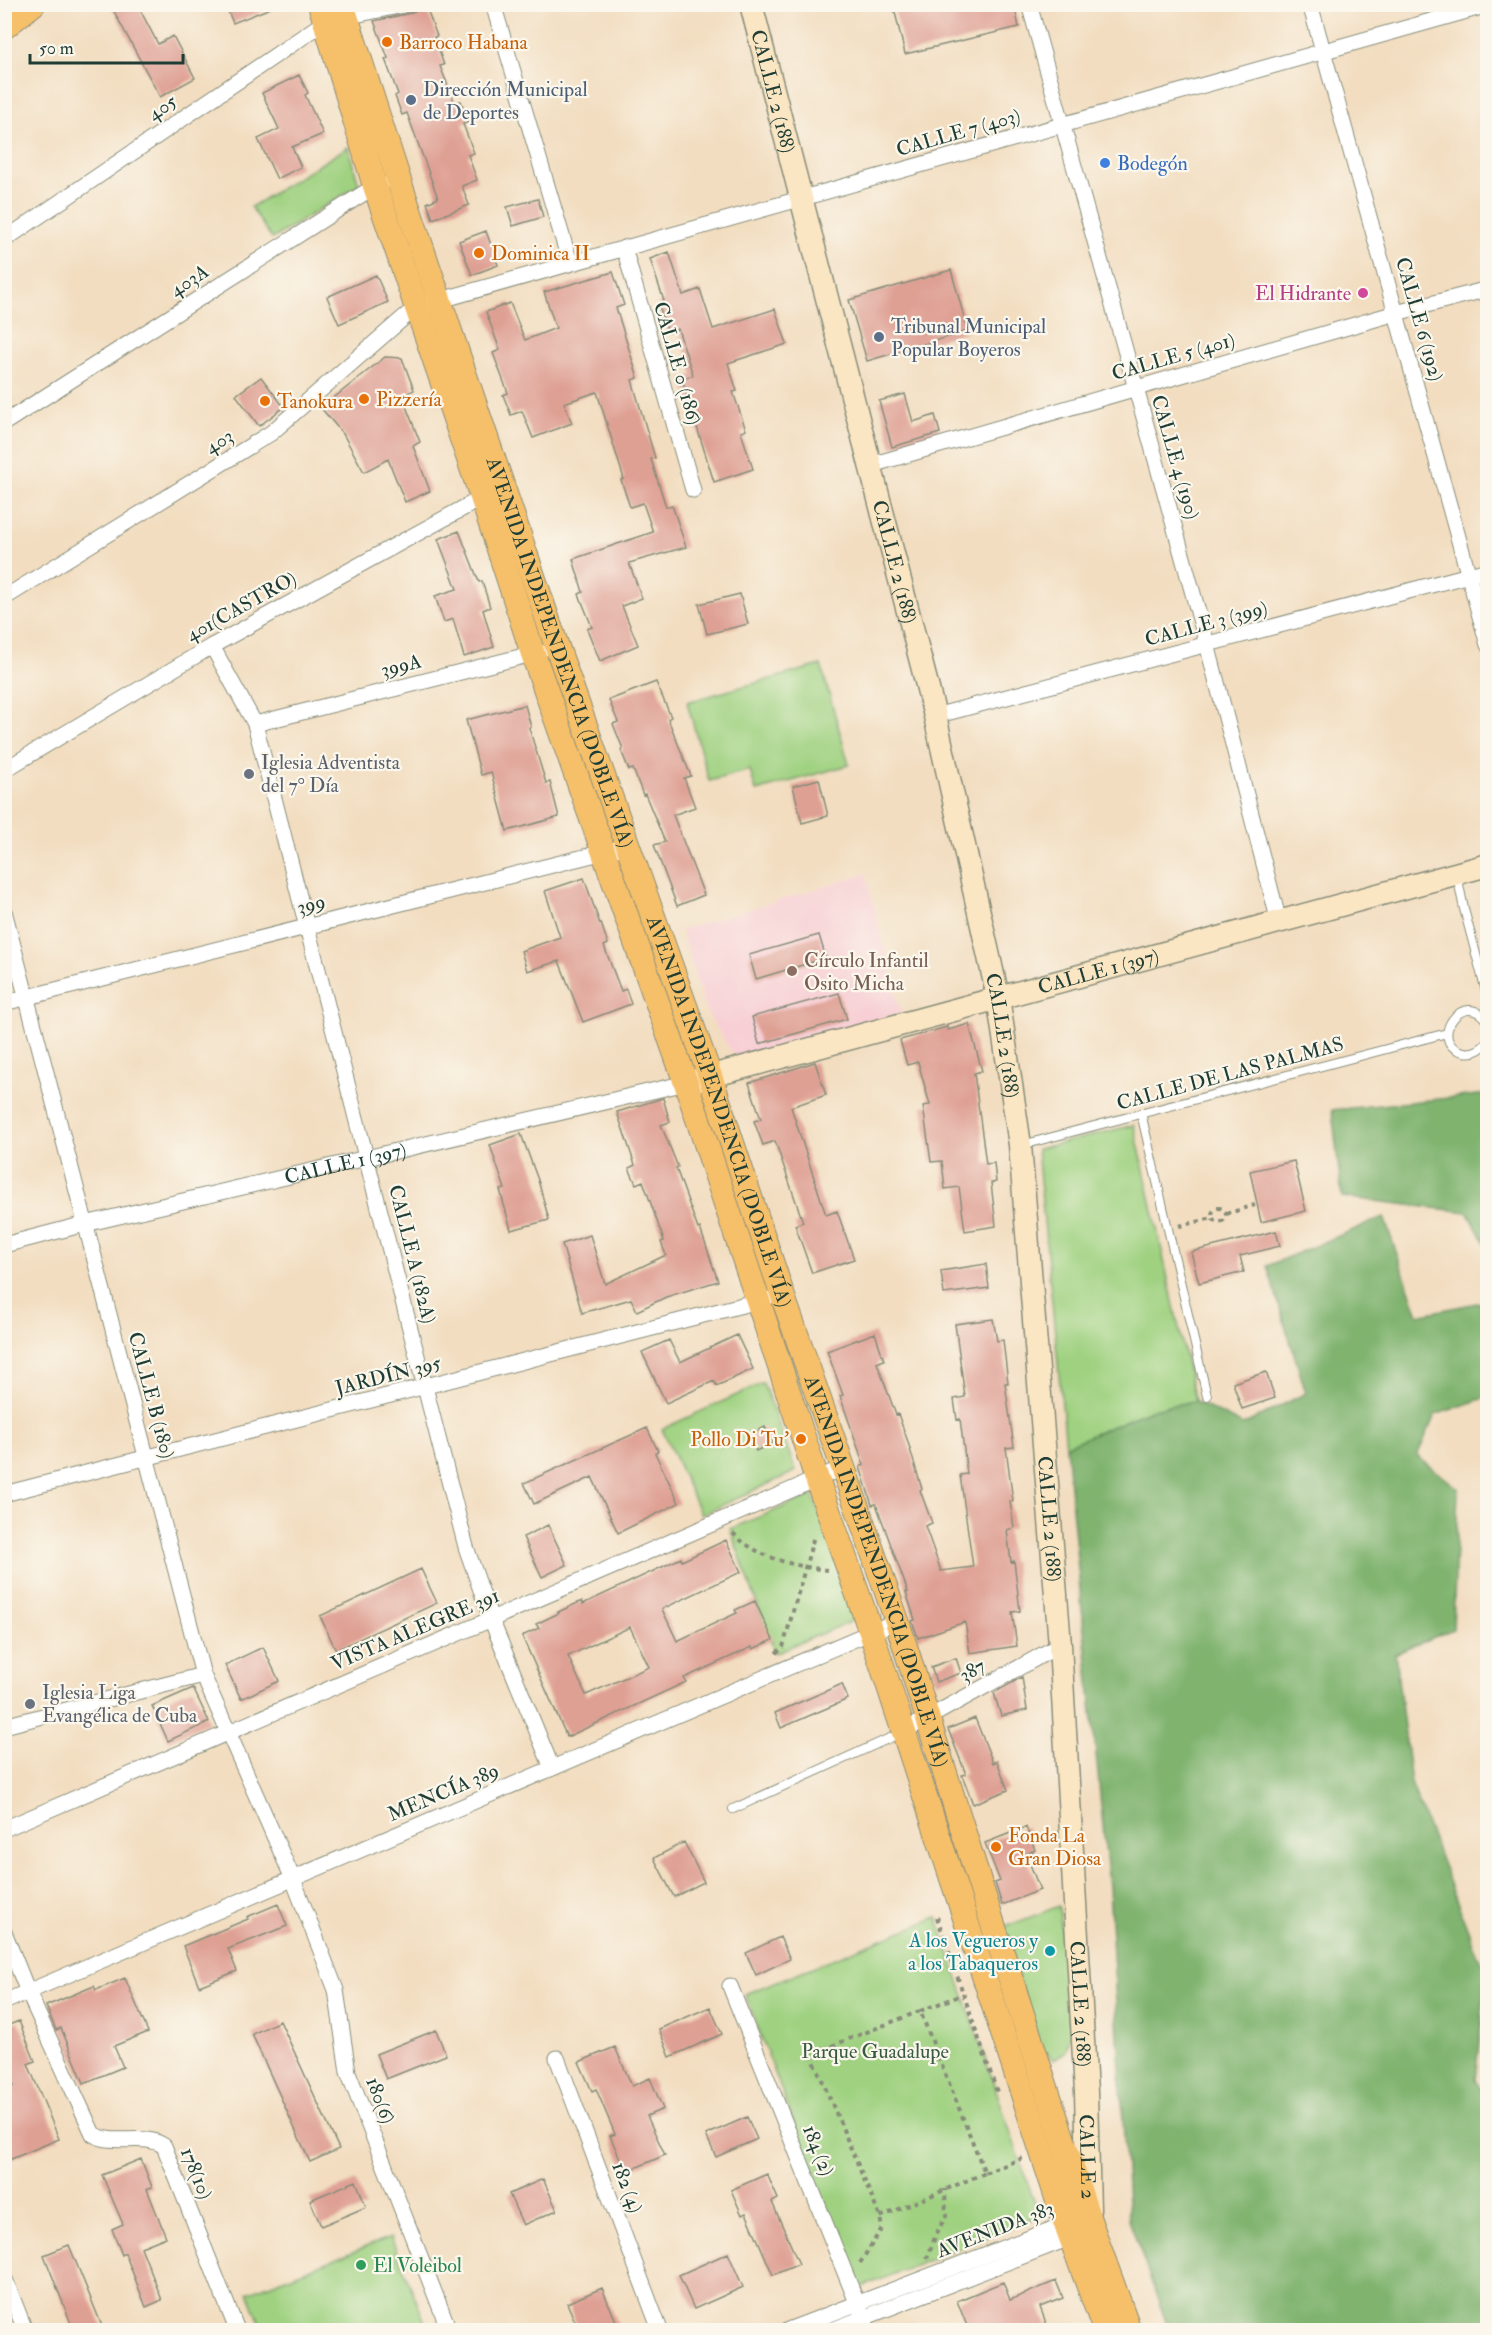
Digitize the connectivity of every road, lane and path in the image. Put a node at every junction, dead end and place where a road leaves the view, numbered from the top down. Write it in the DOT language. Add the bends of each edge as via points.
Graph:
graph roads {
  1 [pos="33,4"];
  2 [pos="408,4"];
  3 [pos="493,4"];
  4 [pos="751,4"];
  5 [pos="1029,4"];
  6 [pos="1310,4"];
  7 [pos="1488,5"];
  8 [pos="334,12"];
  9 [pos="4,27"];
  10 [pos="1323,51"];
  11 [pos="1062,125"];
  12 [pos="398,178"];
  13 [pos="375,186"];
  14 [pos="802,198"];
  15 [pos="4,240"];
  16 [pos="624,248"];
  17 [pos="570,263"];
  18 [pos="1488,289"];
  19 [pos="440,300"];
  20 [pos="416,307"];
  21 [pos="1396,313"];
  22 [pos="1136,389"];
  23 [pos="4,423"];
  24 [pos="871,465"];
  25 [pos="693,490"];
  26 [pos="493,493"];
  27 [pos="1488,570"];
  28 [pos="1469,575"];
  29 [pos="4,597"];
  30 [pos="1207,644"];
  31 [pos="1488,645"];
  32 [pos="212,646"];
  33 [pos="557,647"];
  34 [pos="533,654"];
  35 [pos="935,717"];
  36 [pos="255,724"];
  37 [pos="4,770"];
  38 [pos="628,846"];
  39 [pos="604,852"];
  40 [pos="1488,865"];
  41 [pos="1457,874"];
  42 [pos="4,911"];
  43 [pos="1279,922"];
  44 [pos="306,926"];
  45 [pos="27,997"];
  46 [pos="998,997"];
  47 [pos="1488,999"];
  48 [pos="4,1003"];
  49 [pos="1488,1023"];
  50 [pos="1447,1034"];
  51 [pos="1488,1041"];
  52 [pos="710,1076"];
  53 [pos="686,1083"];
  54 [pos="1142,1113"];
  55 [pos="1020,1145"];
  56 [pos="368,1157"];
  57 [pos="1255,1205"];
  58 [pos="1226,1214"];
  59 [pos="1213,1218"];
  60 [pos="85,1224"];
  61 [pos="1168,1228"];
  62 [pos="4,1245"];
  63 [pos="782,1294"];
  64 [pos="759,1301"];
  65 [pos="425,1388"];
  66 [pos="1207,1396"];
  67 [pos="147,1457"];
  68 [pos="842,1468"];
  69 [pos="817,1479"];
  70 [pos="4,1494"];
  71 [pos="719,1521"];
  72 [pos="814,1534"];
  73 [pos="805,1567"];
  74 [pos="853,1579"];
  75 [pos="491,1619"];
  76 [pos="897,1621"];
  77 [pos="871,1632"];
  78 [pos="1060,1645"];
  79 [pos="774,1673"];
  80 [pos="203,1675"];
  81 [pos="929,1718"];
  82 [pos="4,1725"];
  83 [pos="904,1731"];
  84 [pos="227,1733"];
  85 [pos="552,1768"];
  86 [pos="733,1809"];
  87 [pos="4,1829"];
  88 [pos="293,1879"];
  89 [pos="937,1917"];
  90 [pos="4,1932"];
  91 [pos="730,1986"];
  92 [pos="28,1992"];
  93 [pos="4,2002"];
  94 [pos="556,2058"];
  95 [pos="1086,2092"];
  96 [pos="997,2094"];
  97 [pos="1016,2149"];
  98 [pos="1031,2156"];
  99 [pos="1023,2170"];
  100 [pos="985,2173"];
  101 [pos="945,2189"];
  102 [pos="880,2217"];
  103 [pos="1076,2227"];
  104 [pos="856,2269"];
  105 [pos="5,2279"];
  106 [pos="900,2288"];
  107 [pos="863,2318"];
  108 [pos="25,2331"];
  109 [pos="237,2331"];
  110 [pos="449,2331"];
  111 [pos="660,2331"];
  112 [pos="788,2331"];
  113 [pos="832,2331"];
  114 [pos="1105,2331"];
  115 [pos="1128,2331"];
  1 -- 9 [label="main road"];
  2 -- 8 [label="street"];
  3 -- 17 [label="street"];
  4 -- 14 [label="main road, CALLE 2 (188)"];
  5 -- 11 [label="street, CALLE 4 (190)"];
  6 -- 10 [label="street, CALLE 6 (192)"];
  7 -- 10 [label="street, CALLE 7 (403)"];
  8 -- 12 [label="main road, AVENIDA INDEPENDENCIA (DOBLE VÍA)"];
  8 -- 13 [label="main road, AVENIDA INDEPENDENCIA (DOBLE VÍA)"];
  8 -- 15 [label="street, 405"];
  10 -- 11 [label="street, CALLE 7 (403)"];
  10 -- 21 [label="street, CALLE 6 (192)"];
  11 -- 14 [label="street, CALLE 7 (403)"];
  11 -- 22 [label="street, CALLE 4 (190)"];
  12 -- 13 [label="street, 403A"];
  12 -- 19 [label="main road, AVENIDA INDEPENDENCIA (DOBLE VÍA)"];
  13 -- 20 [label="main road, AVENIDA INDEPENDENCIA (DOBLE VÍA)"];
  13 -- 23 [label="street, 403A"];
  14 -- 16 [label="street, CALLE 7 (403)"];
  14 -- 24 [label="main road, CALLE 2 (188)"];
  16 -- 17 [label="street, CALLE 7 (403)"];
  16 -- 25 [label="street, CALLE 0 (186)"];
  17 -- 19 [label="street, CALLE 7 (403)"];
  18 -- 21 [label="street, CALLE 5 (401)"];
  19 -- 20 [label="street, 403"];
  19 -- 26 [label="main road, AVENIDA INDEPENDENCIA (DOBLE VÍA)"];
  20 -- 26 [label="main road, AVENIDA INDEPENDENCIA (DOBLE VÍA)"];
  20 -- 29 [label="street, 403" via="271,433"];
  21 -- 22 [label="street, CALLE 5 (401)"];
  21 -- 28 [label="street, CALLE 6 (192)"];
  22 -- 24 [label="street, CALLE 5 (401)"];
  22 -- 30 [label="street, CALLE 4 (190)"];
  24 -- 35 [label="main road, CALLE 2 (188)"];
  26 -- 32 [label="street, 401(CASTRO)"];
  26 -- 33 [label="main road, AVENIDA INDEPENDENCIA (DOBLE VÍA)"];
  26 -- 34 [label="main road, AVENIDA INDEPENDENCIA (DOBLE VÍA)"];
  27 -- 28 [label="street, CALLE 3 (399)"];
  28 -- 30 [label="street, CALLE 3 (399)"];
  28 -- 31 [label="street, CALLE 6 (192)"];
  30 -- 35 [label="street, CALLE 3 (399)"];
  30 -- 43 [label="street, CALLE 4 (190)"];
  32 -- 36 [label="street, CALLE A (182A)"];
  32 -- 37 [label="street, 401(CASTRO)"];
  33 -- 34 [label="street, 399A"];
  33 -- 38 [label="main road, AVENIDA INDEPENDENCIA (DOBLE VÍA)"];
  34 -- 36 [label="street, 399A"];
  34 -- 39 [label="main road, AVENIDA INDEPENDENCIA (DOBLE VÍA)"];
  35 -- 46 [label="main road, CALLE 2 (188)"];
  36 -- 44 [label="street, CALLE A (182A)"];
  38 -- 39 [label="street, 399"];
  38 -- 52 [label="main road, AVENIDA INDEPENDENCIA (DOBLE VÍA)"];
  39 -- 44 [label="street, 399"];
  39 -- 53 [label="main road, AVENIDA INDEPENDENCIA (DOBLE VÍA)"];
  40 -- 41 [label="main road, CALLE 1 (397)"];
  41 -- 43 [label="main road, CALLE 1 (397)"];
  41 -- 47 [label="lane"];
  42 -- 45 [label="street, CALLE B (180)"];
  43 -- 46 [label="main road, CALLE 1 (397)"];
  44 -- 45 [label="street, 399"];
  44 -- 56 [label="street, CALLE A (182A)"];
  45 -- 48 [label="street, 399"];
  45 -- 60 [label="street, CALLE B (180)"];
  46 -- 52 [label="main road, CALLE 1 (397)"];
  46 -- 55 [label="main road, CALLE 2 (188)"];
  49 -- 50 [label="lane" via="1475,1011 1461,1012 1450,1020"];
  50 -- 51 [label="lane" via="1453,1046 1464,1052 1478,1050"];
  50 -- 54 [label="lane, CALLE DE LAS PALMAS"];
  52 -- 53 [label="main road, CALLE 1 (397)"];
  52 -- 63 [label="main road, AVENIDA INDEPENDENCIA (DOBLE VÍA)"];
  53 -- 56 [label="street, CALLE 1 (397)"];
  53 -- 64 [label="main road, AVENIDA INDEPENDENCIA (DOBLE VÍA)"];
  54 -- 55 [label="lane, CALLE DE LAS PALMAS"];
  54 -- 61 [label="lane"];
  55 -- 78 [label="main road, CALLE 2 (188)"];
  56 -- 60 [label="street, CALLE 1 (397)"];
  56 -- 65 [label="street, CALLE A (182A)"];
  57 -- 58 [label="path"];
  58 -- 59 [label="path" via="1220,1222"];
  58 -- 59 [label="path" via="1217,1209"];
  59 -- 61 [label="path"];
  60 -- 62 [label="street, CALLE 1 (397)"];
  60 -- 67 [label="street, CALLE B (180)"];
  61 -- 66 [label="lane"];
  63 -- 64 [label="street, JARDÍN 395"];
  63 -- 68 [label="main road, AVENIDA INDEPENDENCIA (DOBLE VÍA)"];
  64 -- 65 [label="street, JARDÍN 395"];
  64 -- 69 [label="main road, AVENIDA INDEPENDENCIA (DOBLE VÍA)"];
  65 -- 67 [label="street, JARDÍN 395"];
  65 -- 75 [label="street, CALLE A (182A)" via="466,1547"];
  67 -- 70 [label="street, JARDÍN 395"];
  67 -- 80 [label="street, CALLE B (180)"];
  68 -- 69 [label="street, VISTA ALEGRE 391"];
  68 -- 76 [label="main road, AVENIDA INDEPENDENCIA (DOBLE VÍA)"];
  69 -- 71 [label="street, VISTA ALEGRE 391"];
  69 -- 74 [label="main road, AVENIDA INDEPENDENCIA (DOBLE VÍA)"];
  71 -- 73 [label="path" via="754,1551"];
  71 -- 75 [label="street, VISTA ALEGRE 391"];
  72 -- 73 [label="path"];
  73 -- 74 [label="path" via="834,1571"];
  73 -- 79 [label="path" via="783,1647 775,1653"];
  74 -- 77 [label="main road, AVENIDA INDEPENDENCIA (DOBLE VÍA)"];
  75 -- 84 [label="street, VISTA ALEGRE 391"];
  75 -- 85 [label="street, CALLE A (182A)"];
  76 -- 77 [label="street, MENCÍA 389"];
  76 -- 81 [label="main road, AVENIDA INDEPENDENCIA (DOBLE VÍA)"];
  77 -- 79 [label="street, MENCÍA 389"];
  77 -- 83 [label="main road, AVENIDA INDEPENDENCIA (DOBLE VÍA)"];
  78 -- 81 [label="street, 387"];
  78 -- 95 [label="main road, CALLE 2 (188)"];
  79 -- 85 [label="street, MENCÍA 389"];
  80 -- 82 [label="street"];
  80 -- 84 [label="street, CALLE B (180)"];
  81 -- 83 [label="street, 387"];
  81 -- 103 [label="main road, AVENIDA INDEPENDENCIA (DOBLE VÍA)" via="986,1903"];
  83 -- 86 [label="lane"];
  83 -- 98 [label="main road, AVENIDA INDEPENDENCIA (DOBLE VÍA)"];
  84 -- 87 [label="street, VISTA ALEGRE 391"];
  84 -- 88 [label="street, CALLE B (180)"];
  85 -- 88 [label="street, MENCÍA 389"];
  88 -- 92 [label="street, MENCÍA 389"];
  88 -- 110 [label="street, 180(6)" via="336,1990 348,2072"];
  89 -- 96 [label="path"];
  90 -- 92 [label="street, 178(10)"];
  91 -- 107 [label="street, 184 (2)"];
  92 -- 93 [label="street, MENCÍA 389"];
  92 -- 109 [label="street, 178(10)" via="93,2134 102,2140 156,2140 164,2146"];
  94 -- 111 [label="street, 182 (4)"];
  95 -- 103 [label="main road, CALLE 2"];
  97 -- 98 [label="path"];
  98 -- 99 [label="path"];
  98 -- 100 [label="path"];
  98 -- 103 [label="main road, AVENIDA INDEPENDENCIA (DOBLE VÍA)"];
  100 -- 101 [label="path"];
  100 -- 102 [label="path" via="920,2011 811,2054"];
  101 -- 102 [label="path"];
  101 -- 106 [label="path" via="946,2216 927,2259"];
  102 -- 104 [label="path" via="882,2228"];
  103 -- 106 [label="street, AVENIDA 383"];
  103 -- 107 [label="street, AVENIDA 383"];
  103 -- 114 [label="main road"];
  103 -- 115 [label="main road"];
  105 -- 108 [label="street"];
  106 -- 107 [label="street, AVENIDA 383"];
  107 -- 112 [label="street, AVENIDA 383"];
  107 -- 113 [label="street, AVENIDA 383"];
}
